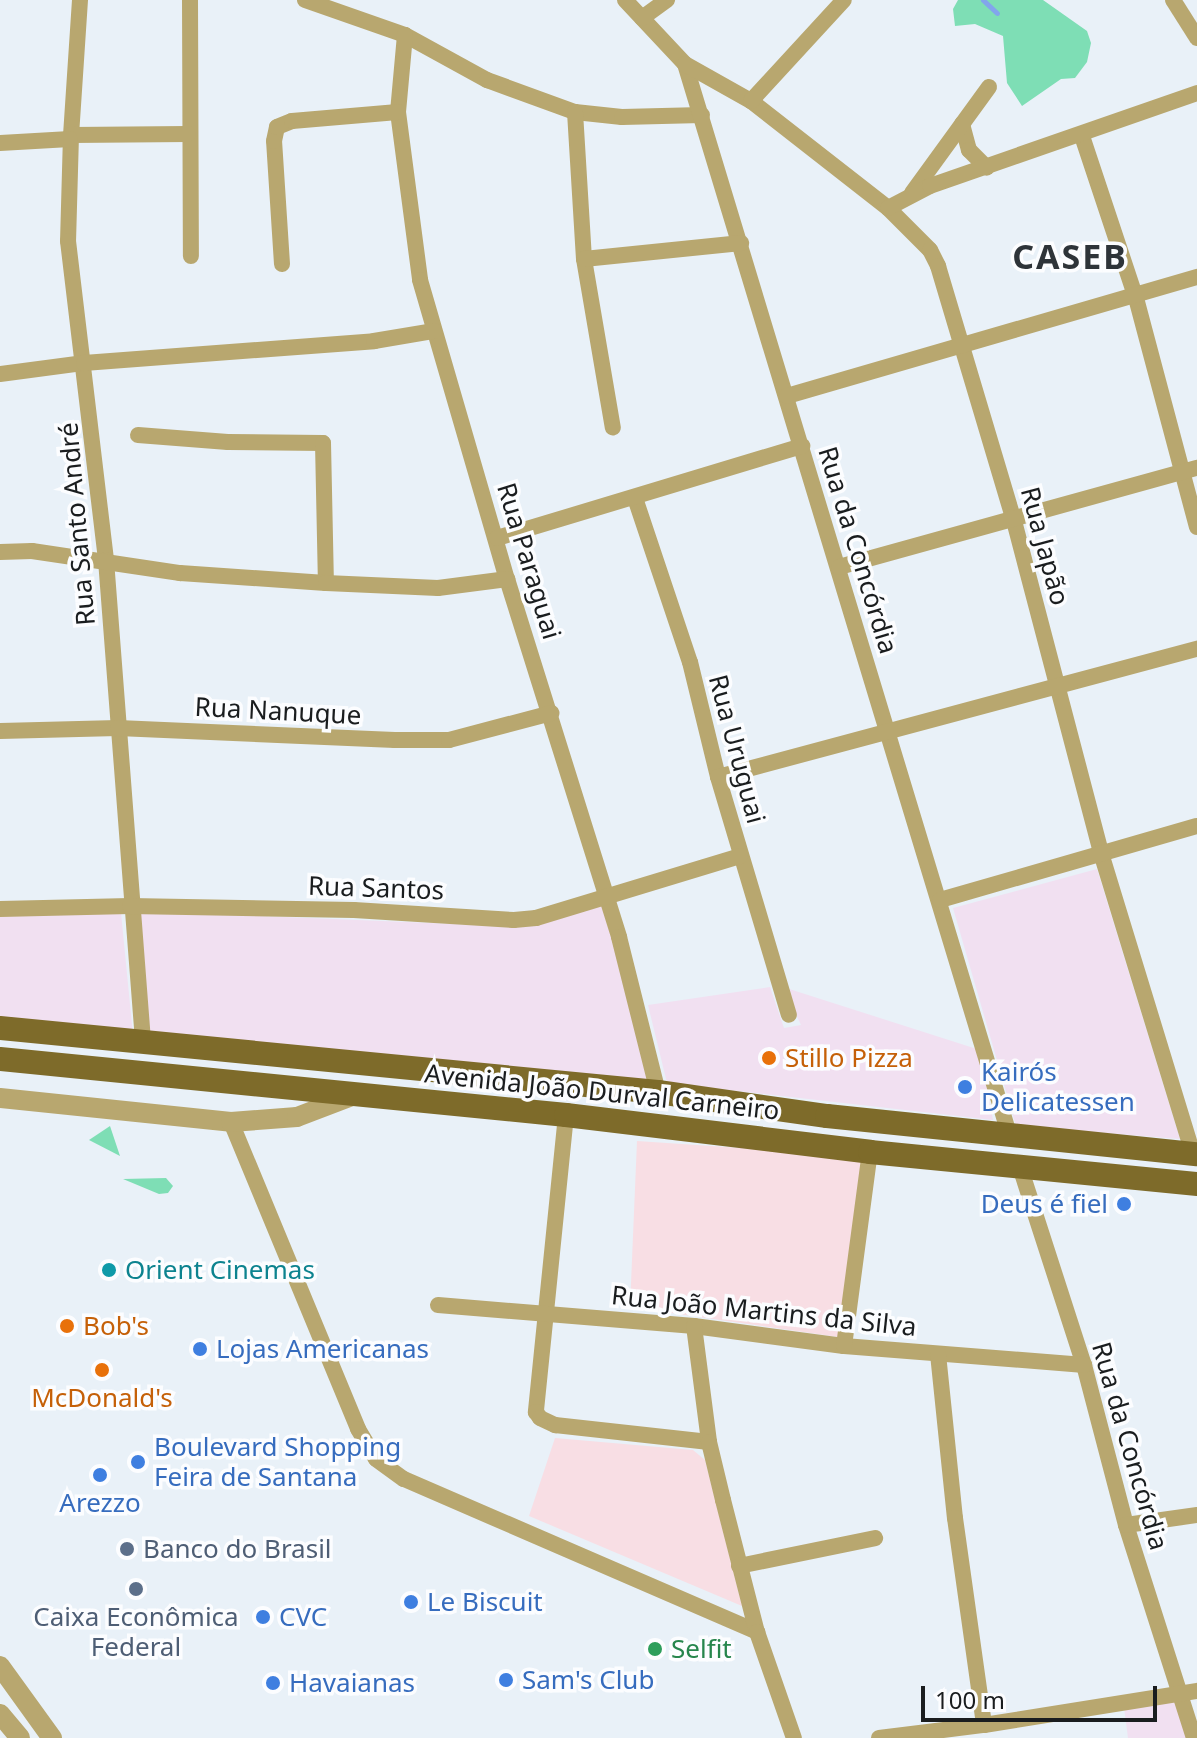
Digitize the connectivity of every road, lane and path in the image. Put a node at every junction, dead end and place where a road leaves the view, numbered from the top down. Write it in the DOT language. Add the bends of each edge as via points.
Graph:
graph roads {
  1 [pos="80,0"];
  2 [pos="190,0"];
  3 [pos="305,0"];
  4 [pos="625,0"];
  5 [pos="667,0"];
  6 [pos="844,0"];
  7 [pos="1173,0"];
  8 [pos="642,18"];
  9 [pos="405,35"];
  10 [pos="1197,38"];
  11 [pos="685,64"];
  12 [pos="989,87"];
  13 [pos="1197,93"];
  14 [pos="751,101"];
  15 [pos="398,112"];
  16 [pos="575,112"];
  17 [pos="702,115"];
  18 [pos="962,124"];
  19 [pos="188,134"];
  20 [pos="1082,136"];
  21 [pos="70,137"];
  22 [pos="0,143"];
  23 [pos="987,168"];
  24 [pos="908,197"];
  25 [pos="888,208"];
  26 [pos="741,243"];
  27 [pos="191,256"];
  28 [pos="584,259"];
  29 [pos="282,264"];
  30 [pos="1197,277"];
  31 [pos="1136,298"];
  32 [pos="434,331"];
  33 [pos="963,347"];
  34 [pos="84,363"];
  35 [pos="0,374"];
  36 [pos="787,396"];
  37 [pos="613,428"];
  38 [pos="138,435"];
  39 [pos="802,446"];
  40 [pos="1190,470"];
  41 [pos="635,498"];
  42 [pos="1013,517"];
  43 [pos="1197,527"];
  44 [pos="497,538"];
  45 [pos="0,552"];
  46 [pos="106,560"];
  47 [pos="839,567"];
  48 [pos="507,579"];
  49 [pos="326,583"];
  50 [pos="1197,649"];
  51 [pos="1058,686"];
  52 [pos="551,713"];
  53 [pos="118,728"];
  54 [pos="887,730"];
  55 [pos="0,731"];
  56 [pos="718,777"];
  57 [pos="1197,826"];
  58 [pos="1101,853"];
  59 [pos="740,856"];
  60 [pos="604,898"];
  61 [pos="940,900"];
  62 [pos="130,906"];
  63 [pos="0,909"];
  64 [pos="789,1015"];
  65 [pos="0,1028"];
  66 [pos="143,1044"];
  67 [pos="0,1059"];
  68 [pos="658,1092"];
  69 [pos="352,1096"];
  70 [pos="0,1098"];
  71 [pos="566,1115"];
  72 [pos="231,1122"];
  73 [pos="1009,1134"];
  74 [pos="870,1152"];
  75 [pos="1195,1153"];
  76 [pos="1020,1167"];
  77 [pos="1197,1184"];
  78 [pos="438,1305"];
  79 [pos="548,1311"];
  80 [pos="694,1326"];
  81 [pos="844,1346"];
  82 [pos="938,1354"];
  83 [pos="1084,1365"];
  84 [pos="709,1442"];
  85 [pos="1197,1515"];
  86 [pos="1126,1525"];
  87 [pos="875,1538"];
  88 [pos="739,1566"];
  89 [pos="757,1632"];
  90 [pos="0,1666"];
  91 [pos="1188,1692"];
  92 [pos="0,1714"];
  93 [pos="984,1725"];
  94 [pos="20,1738"];
  95 [pos="52,1738"];
  96 [pos="794,1738"];
  97 [pos="879,1738"];
  98 [pos="1194,1738"];
  1 -- 21 [label="street, Rua Santo André"];
  2 -- 19 [label="street"];
  3 -- 9 [label="street"];
  4 -- 8 [label="street, Rua da Concórdia"];
  5 -- 8 [label="street"];
  6 -- 14 [label="street"];
  7 -- 10 [label="street"];
  8 -- 11 [label="street, Rua da Concórdia"];
  9 -- 15 [label="street, Rua Paraguai"];
  9 -- 16 [label="street" via="487,80"];
  11 -- 14 [label="street, Rua Japão"];
  11 -- 17 [label="street, Rua da Concórdia"];
  12 -- 18 [label="street"];
  13 -- 20 [label="street"];
  14 -- 25 [label="street, Rua Japão"];
  15 -- 29 [label="street" via="292,121 277,127"];
  15 -- 32 [label="street, Rua Paraguai" via="420,280"];
  16 -- 17 [label="street"];
  16 -- 28 [label="street"];
  17 -- 26 [label="street, Rua da Concórdia"];
  18 -- 23 [label="street" via="969,150"];
  18 -- 24 [label="street"];
  19 -- 21 [label="street"];
  19 -- 27 [label="street"];
  20 -- 23 [label="street"];
  20 -- 31 [label="street"];
  21 -- 22 [label="street"];
  21 -- 34 [label="street, Rua Santo André" via="68,241"];
  23 -- 24 [label="street"];
  24 -- 25 [label="street"];
  25 -- 33 [label="street, Rua Japão" via="930,250"];
  26 -- 28 [label="street"];
  26 -- 36 [label="street, Rua da Concórdia"];
  28 -- 37 [label="street"];
  30 -- 31 [label="street"];
  31 -- 33 [label="street"];
  31 -- 40 [label="street"];
  32 -- 34 [label="street" via="374,341"];
  32 -- 44 [label="street, Rua Paraguai"];
  33 -- 36 [label="street"];
  33 -- 42 [label="street, Rua Japão"];
  34 -- 35 [label="street"];
  34 -- 46 [label="street, Rua Santo André"];
  36 -- 39 [label="street, Rua da Concórdia"];
  38 -- 49 [label="street" via="323,443"];
  39 -- 41 [label="street"];
  39 -- 47 [label="street, Rua da Concórdia"];
  40 -- 42 [label="street"];
  40 -- 43 [label="street"];
  41 -- 44 [label="street"];
  41 -- 56 [label="street, Rua Uruguai" via="690,662"];
  42 -- 47 [label="street"];
  42 -- 51 [label="street, Rua Japão"];
  44 -- 48 [label="street, Rua Paraguai"];
  45 -- 46 [label="street"];
  46 -- 49 [label="street" via="180,573"];
  46 -- 53 [label="street, Rua Santo André"];
  47 -- 54 [label="street, Rua da Concórdia"];
  48 -- 49 [label="street" via="438,588"];
  48 -- 52 [label="street, Rua Paraguai"];
  50 -- 51 [label="street"];
  51 -- 54 [label="street"];
  51 -- 58 [label="street, Rua Japão"];
  52 -- 53 [label="street, Rua Nanuque" via="449,740"];
  52 -- 60 [label="street, Rua Paraguai"];
  53 -- 55 [label="street, Rua Nanuque"];
  53 -- 62 [label="street, Rua Santo André"];
  54 -- 56 [label="street"];
  54 -- 61 [label="street, Rua da Concórdia"];
  56 -- 59 [label="street, Rua Uruguai"];
  57 -- 58 [label="street"];
  58 -- 61 [label="street"];
  58 -- 75 [label="street, Rua Japão"];
  59 -- 60 [label="street, Rua Santos"];
  59 -- 64 [label="street, Rua Uruguai"];
  60 -- 62 [label="street, Rua Santos" via="514,920 354,910"];
  60 -- 68 [label="street, Rua Paraguai" via="626,961"];
  61 -- 73 [label="street, Rua da Concórdia"];
  62 -- 63 [label="street, Rua Santos"];
  62 -- 66 [label="street, Rua Santo André"];
  65 -- 66 [label="main road, Avenida João Durval Carneiro"];
  66 -- 68 [label="main road, Avenida João Durval Carneiro"];
  67 -- 69 [label="main road, Avenida João Durval Carneiro"];
  68 -- 73 [label="main road, Avenida João Durval Carneiro"];
  69 -- 71 [label="main road, Avenida João Durval Carneiro"];
  69 -- 72 [label="street" via="297,1117"];
  70 -- 72 [label="street"];
  71 -- 74 [label="main road, Avenida João Durval Carneiro"];
  71 -- 79 [label="street"];
  72 -- 89 [label="street" via="358,1429 376,1459 404,1479"];
  73 -- 75 [label="main road, Avenida João Durval Carneiro"];
  74 -- 76 [label="main road, Avenida João Durval Carneiro"];
  74 -- 81 [label="street"];
  76 -- 77 [label="main road, Avenida João Durval Carneiro"];
  76 -- 83 [label="street, Rua da Concórdia"];
  78 -- 79 [label="street, Rua João Martins da Silva"];
  79 -- 80 [label="street, Rua João Martins da Silva"];
  79 -- 84 [label="street" via="535,1402 540,1418 555,1425"];
  80 -- 81 [label="street, Rua João Martins da Silva"];
  80 -- 84 [label="street"];
  81 -- 82 [label="street, Rua João Martins da Silva"];
  82 -- 83 [label="street, Rua João Martins da Silva"];
  82 -- 93 [label="street"];
  83 -- 86 [label="street, Rua da Concórdia"];
  84 -- 88 [label="street"];
  85 -- 86 [label="street"];
  86 -- 91 [label="street, Rua da Concórdia"];
  87 -- 88 [label="street"];
  88 -- 89 [label="street"];
  89 -- 96 [label="street"];
  90 -- 95 [label="street"];
  91 -- 93 [label="street"];
  91 -- 98 [label="street, Rua da Concórdia"];
  92 -- 94 [label="street"];
  93 -- 97 [label="street"];
}
